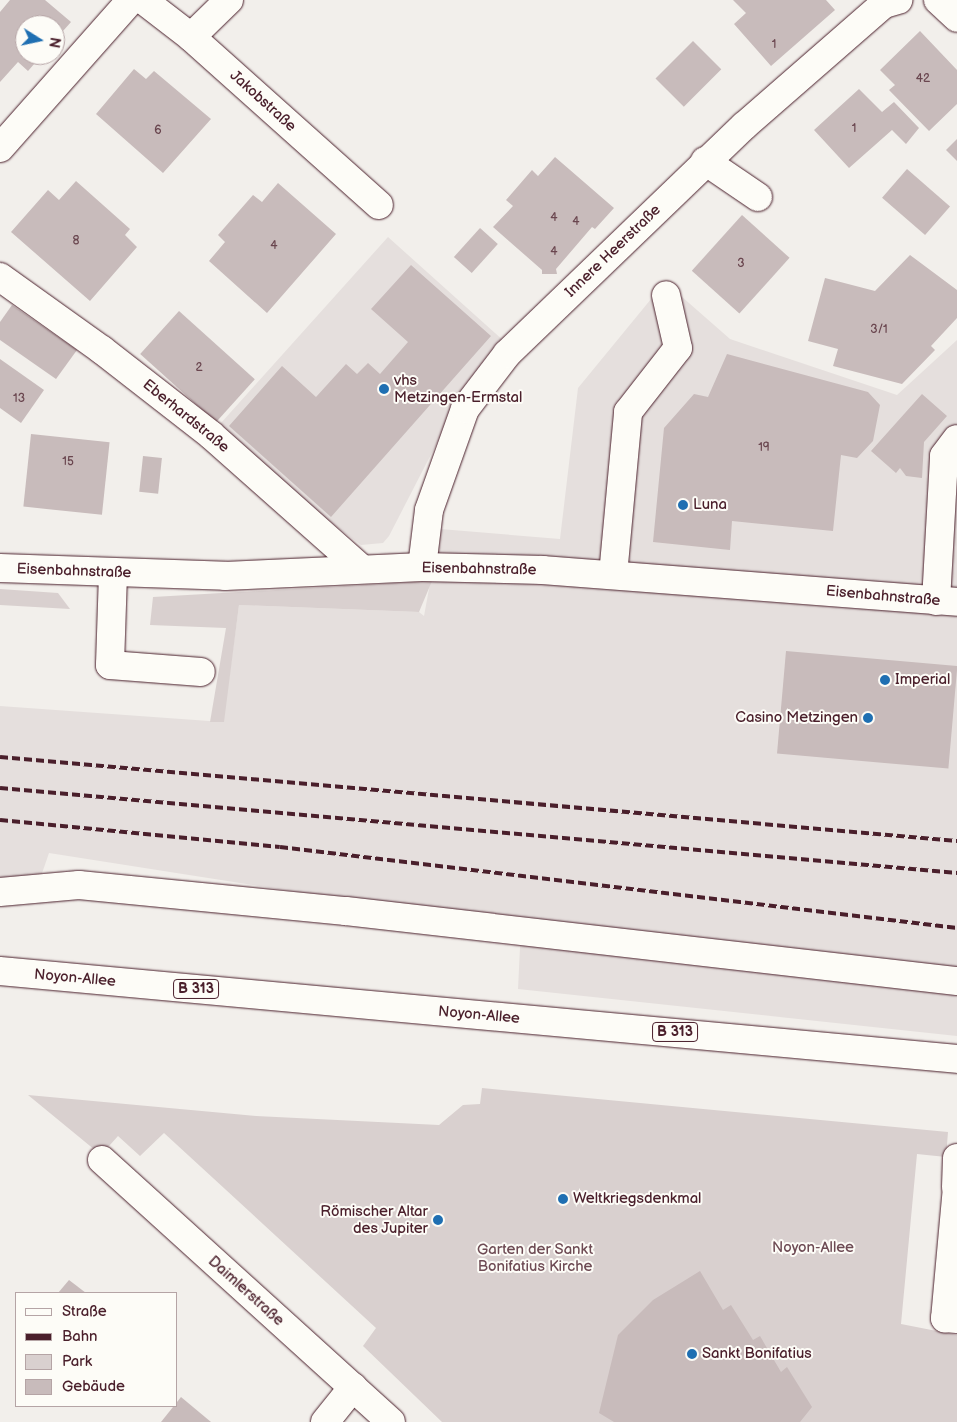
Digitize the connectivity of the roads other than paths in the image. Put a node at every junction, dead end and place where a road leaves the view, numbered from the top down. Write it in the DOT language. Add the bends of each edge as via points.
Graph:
graph roads {
  1 [pos="131,0"];
  2 [pos="143,0"];
  3 [pos="229,0"];
  4 [pos="938,0"];
  5 [pos="887,1"];
  6 [pos="957,18"];
  7 [pos="191,37"];
  8 [pos="0,148"];
  9 [pos="705,161"];
  10 [pos="758,196"];
  11 [pos="379,205"];
  12 [pos="0,277"];
  13 [pos="666,295"];
  14 [pos="957,439"];
  15 [pos="422,567"];
  16 [pos="0,568"];
  17 [pos="362,569"];
  18 [pos="113,574"];
  19 [pos="613,574"];
  20 [pos="947,602"];
  21 [pos="201,672"];
  22 [pos="0,892"];
  23 [pos="0,971"];
  24 [pos="957,981"];
  25 [pos="957,1058"];
  26 [pos="957,1158"];
  27 [pos="102,1160"];
  28 [pos="956,1187"];
  29 [pos="957,1319"];
  30 [pos="353,1387"];
  31 [pos="325,1422"];
  32 [pos="391,1422"];
  1 -- 8 [label="street"];
  2 -- 7 [label="street, Jakobstraße"];
  3 -- 7 [label="street"];
  4 -- 6 [label="street"];
  5 -- 9 [label="street, Innere Heerstraße"];
  7 -- 11 [label="street, Jakobstraße"];
  9 -- 10 [label="street"];
  9 -- 15 [label="street, Innere Heerstraße" via="508,354 466,408 429,510"];
  12 -- 17 [label="street, Eberhardstraße" via="102,350 211,435"];
  13 -- 19 [label="street" via="678,348 628,412"];
  14 -- 20 [label="street" via="944,456"];
  15 -- 17 [label="street, Eisenbahnstraße"];
  15 -- 19 [label="street, Eisenbahnstraße"];
  16 -- 18 [label="street, Eisenbahnstraße"];
  17 -- 18 [label="street, Eisenbahnstraße" via="225,576"];
  18 -- 21 [label="street" via="110,665"];
  19 -- 20 [label="street, Eisenbahnstraße"];
  22 -- 24 [label="street" via="79,884"];
  23 -- 25 [label="street, Noyon-Allee / B 313"];
  26 -- 28 [label="street"];
  27 -- 30 [label="street, Daimlerstraße"];
  28 -- 29 [label="street" via="945,1318"];
  30 -- 31 [label="street"];
  30 -- 32 [label="street, Daimlerstraße"];
}
